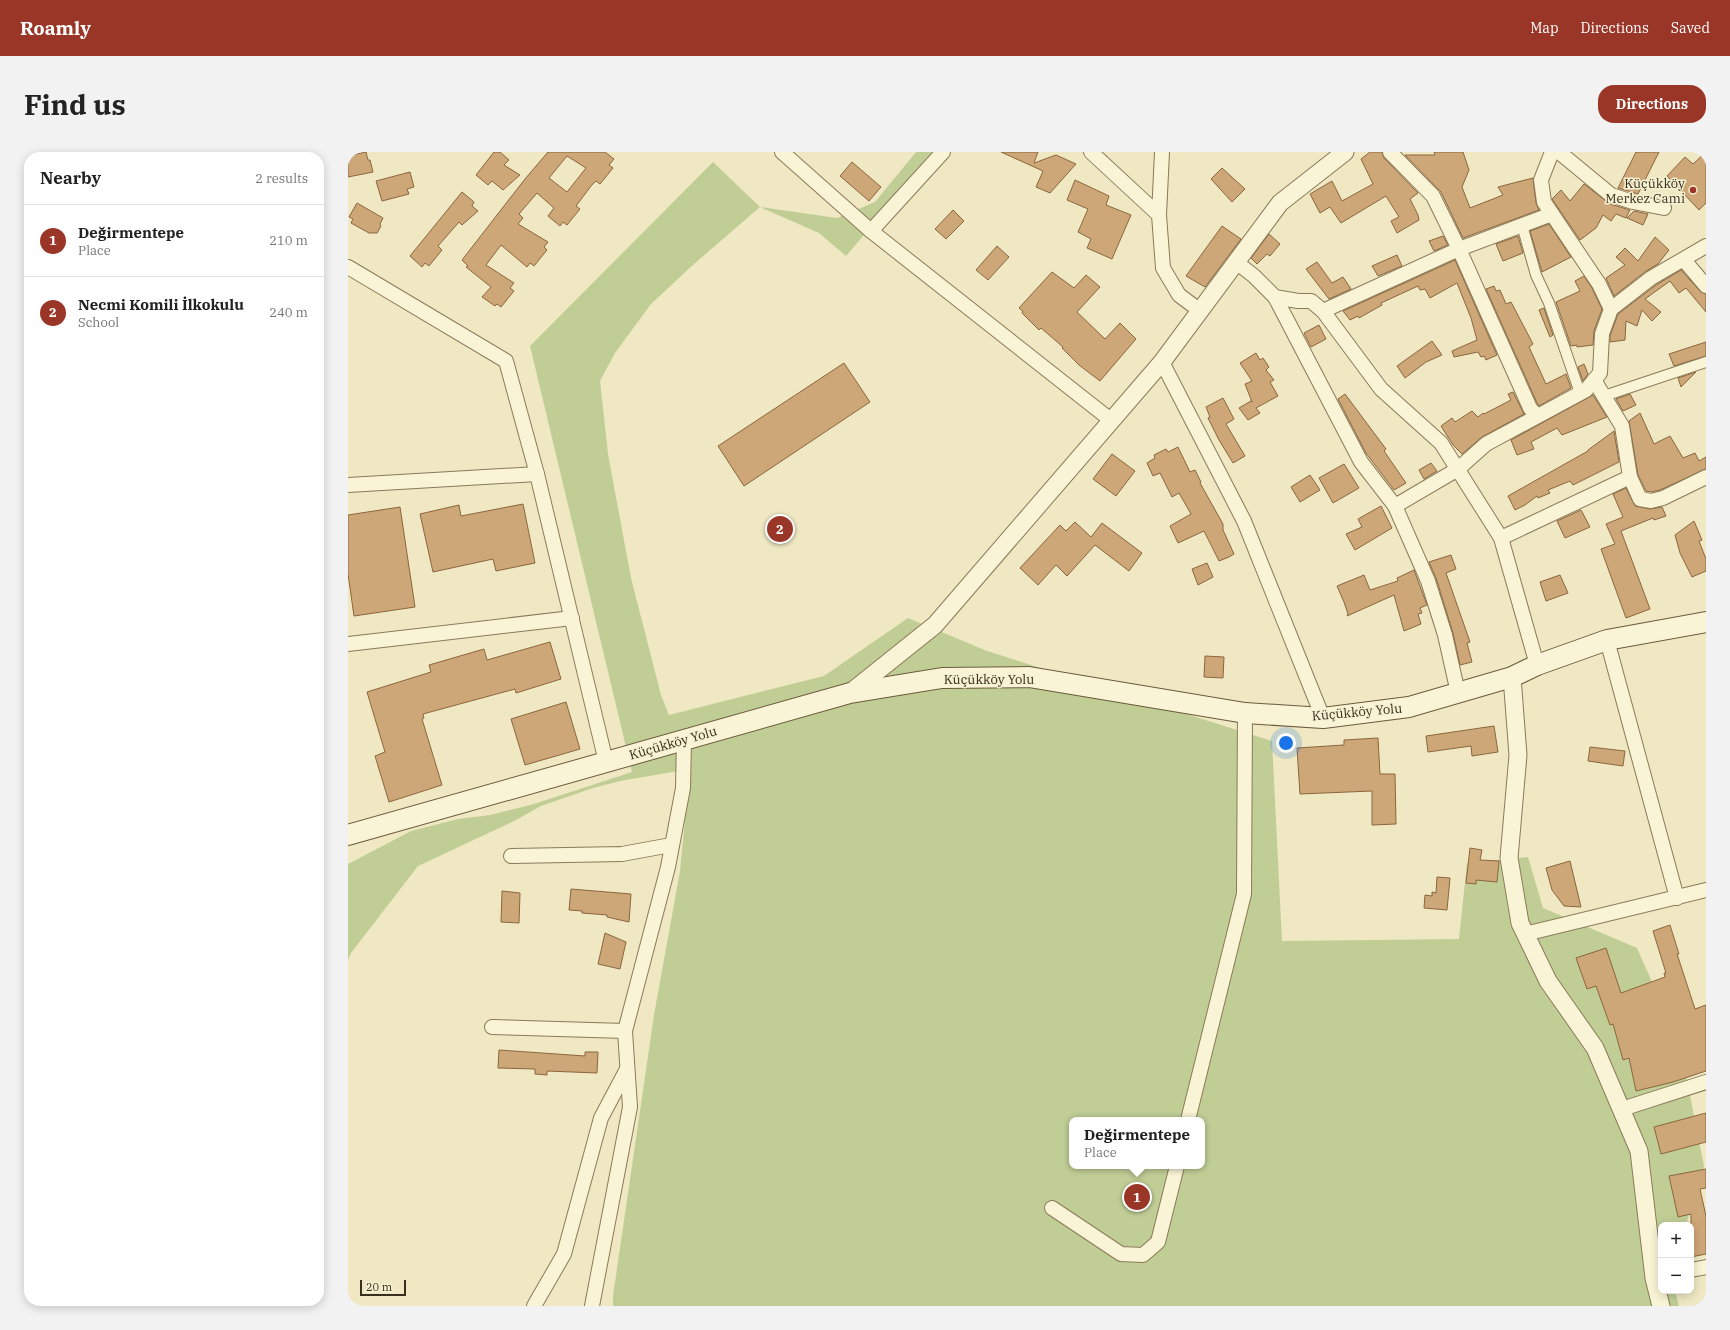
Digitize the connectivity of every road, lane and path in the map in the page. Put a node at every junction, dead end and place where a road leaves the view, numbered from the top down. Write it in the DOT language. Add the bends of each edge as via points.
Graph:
graph roads {
  1 [pos="782,152"];
  2 [pos="943,152"];
  3 [pos="1091,152"];
  4 [pos="1162,152"];
  5 [pos="1345,152"];
  6 [pos="1390,152"];
  7 [pos="1552,152"];
  8 [pos="1559,152"];
  9 [pos="1664,208"];
  10 [pos="1159,214"];
  11 [pos="1552,214"];
  12 [pos="1522,225"];
  13 [pos="871,231"];
  14 [pos="1706,246"];
  15 [pos="1459,249"];
  16 [pos="1684,260"];
  17 [pos="1236,262"];
  18 [pos="348,267"];
  19 [pos="1706,286"];
  20 [pos="1275,297"];
  21 [pos="1611,309"];
  22 [pos="1199,310"];
  23 [pos="1323,311"];
  24 [pos="1162,362"];
  25 [pos="1706,362"];
  26 [pos="1594,380"];
  27 [pos="1580,393"];
  28 [pos="1604,396"];
  29 [pos="1537,416"];
  30 [pos="1112,421"];
  31 [pos="1458,470"];
  32 [pos="538,474"];
  33 [pos="1630,477"];
  34 [pos="1706,477"];
  35 [pos="348,485"];
  36 [pos="1395,506"];
  37 [pos="1501,538"];
  38 [pos="572,618"];
  39 [pos="1706,622"];
  40 [pos="1607,640"];
  41 [pos="348,644"];
  42 [pos="1537,665"];
  43 [pos="1512,677"];
  44 [pos="850,693"];
  45 [pos="1458,693"];
  46 [pos="1245,713"];
  47 [pos="1323,718"];
  48 [pos="684,740"];
  49 [pos="606,762"];
  50 [pos="348,835"];
  51 [pos="671,845"];
  52 [pos="511,856"];
  53 [pos="1706,890"];
  54 [pos="1677,898"];
  55 [pos="1526,934"];
  56 [pos="492,1027"];
  57 [pos="625,1031"];
  58 [pos="627,1069"];
  59 [pos="1706,1082"];
  60 [pos="1622,1109"];
  61 [pos="1189,1117"];
  62 [pos="1176,1169"];
  63 [pos="1052,1208"];
  64 [pos="1706,1267"];
  65 [pos="1694,1269"];
  66 [pos="1657,1277"];
  67 [pos="534,1306"];
  68 [pos="592,1306"];
  69 [pos="1661,1306"];
  1 -- 13 [label="street"];
  2 -- 13 [label="street"];
  3 -- 10 [label="street"];
  4 -- 10 [label="street"];
  5 -- 17 [label="street" via="1280,202"];
  6 -- 15 [label="street" via="1433,196"];
  7 -- 11 [label="street" via="1541,180 1544,202"];
  8 -- 9 [label="street" via="1611,195"];
  10 -- 22 [label="street" via="1163,268 1179,295"];
  11 -- 12 [label="street"];
  11 -- 21 [label="street" via="1599,284"];
  12 -- 15 [label="street"];
  12 -- 27 [label="street" via="1536,275 1549,303"];
  13 -- 30 [label="street"];
  14 -- 16 [label="street"];
  15 -- 23 [label="street"];
  15 -- 29 [label="street" via="1530,408"];
  16 -- 19 [label="street"];
  16 -- 21 [label="street" via="1651,278"];
  17 -- 20 [label="street"];
  17 -- 22 [label="street"];
  18 -- 32 [label="street" via="506,361"];
  20 -- 23 [label="street" via="1311,301"];
  20 -- 36 [label="street" via="1361,462"];
  21 -- 26 [label="street" via="1602,334 1600,373"];
  22 -- 24 [label="street"];
  23 -- 31 [label="street" via="1380,389 1441,443"];
  24 -- 30 [label="street"];
  24 -- 47 [label="street" via="1244,521"];
  25 -- 28 [label="street"];
  26 -- 27 [label="street"];
  26 -- 28 [label="street"];
  27 -- 29 [label="street"];
  28 -- 33 [label="street" via="1622,426"];
  29 -- 31 [label="street" via="1486,444"];
  30 -- 44 [label="street" via="935,626"];
  31 -- 36 [label="street"];
  31 -- 37 [label="street"];
  32 -- 35 [label="street"];
  32 -- 38 [label="street"];
  33 -- 34 [label="street" via="1640,499 1651,501 1663,498"];
  33 -- 37 [label="street"];
  36 -- 45 [label="street" via="1428,581 1445,635"];
  37 -- 42 [label="street"];
  38 -- 41 [label="street"];
  38 -- 49 [label="street"];
  39 -- 40 [label="main road, Küçükköy Yolu"];
  40 -- 42 [label="main road, Küçükköy Yolu"];
  40 -- 54 [label="street"];
  42 -- 43 [label="main road, Küçükköy Yolu"];
  43 -- 45 [label="main road, Küçükköy Yolu"];
  43 -- 55 [label="street" via="1518,754 1509,858 1520,923"];
  44 -- 46 [label="main road, Küçükköy Yolu" via="942,678 1030,677"];
  44 -- 48 [label="main road, Küçükköy Yolu"];
  45 -- 47 [label="main road, Küçükköy Yolu" via="1409,707"];
  46 -- 47 [label="main road, Küçükköy Yolu"];
  46 -- 61 [label="street" via="1244,894"];
  48 -- 49 [label="main road, Küçükköy Yolu"];
  48 -- 51 [label="street" via="683,788"];
  49 -- 50 [label="main road, Küçükköy Yolu"];
  51 -- 52 [label="street" via="622,854"];
  51 -- 57 [label="street" via="668,867"];
  53 -- 54 [label="street"];
  54 -- 55 [label="street"];
  55 -- 60 [label="street" via="1548,982 1595,1048"];
  56 -- 57 [label="street"];
  57 -- 58 [label="street"];
  58 -- 67 [label="street" via="601,1118 564,1254"];
  58 -- 68 [label="street" via="630,1107"];
  59 -- 60 [label="street"];
  60 -- 66 [label="street" via="1639,1151"];
  62 -- 63 [label="street" via="1158,1242 1143,1255 1121,1254"];
  64 -- 65 [label="street"];
  66 -- 69 [label="street"];
}
